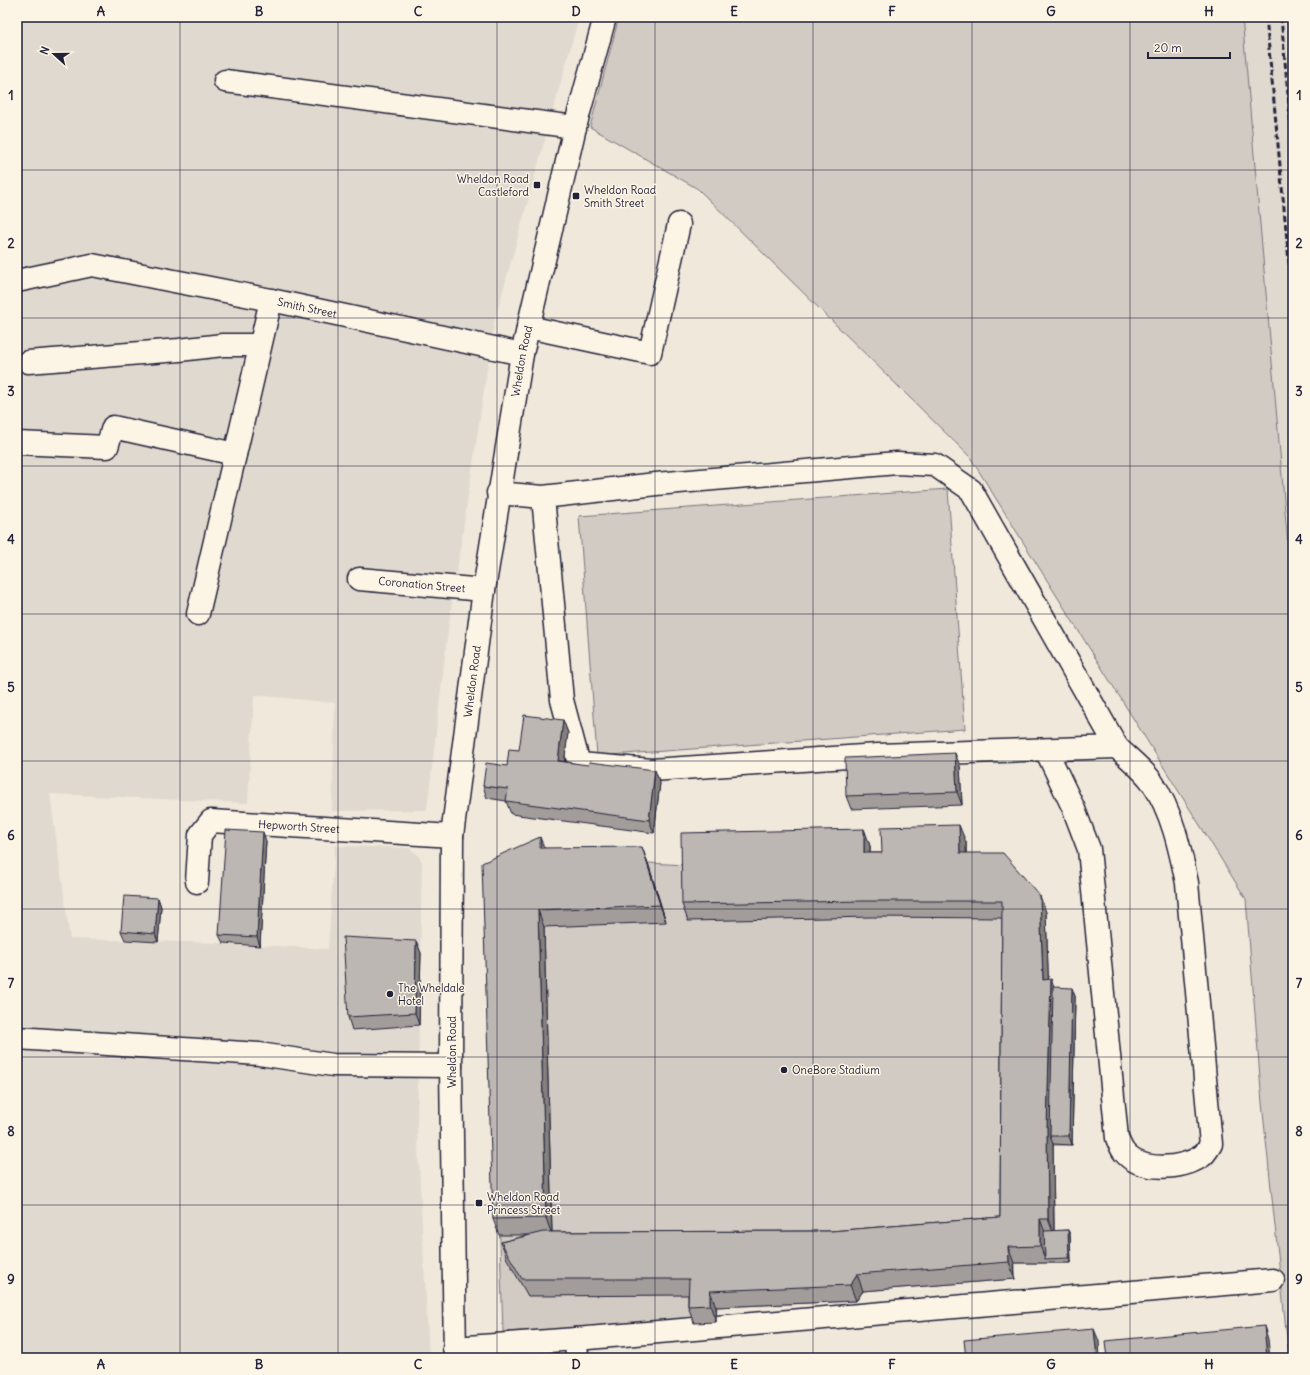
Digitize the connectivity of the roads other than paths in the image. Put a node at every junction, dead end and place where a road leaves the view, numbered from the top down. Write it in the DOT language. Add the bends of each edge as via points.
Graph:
graph roads {
  1 [pos="605,17"];
  2 [pos="225,81"];
  3 [pos="575,126"];
  4 [pos="679,224"];
  5 [pos="17,281"];
  6 [pos="271,300"];
  7 [pos="528,327"];
  8 [pos="260,345"];
  9 [pos="522,354"];
  10 [pos="28,362"];
  11 [pos="17,443"];
  12 [pos="235,454"];
  13 [pos="498,493"];
  14 [pos="543,497"];
  15 [pos="359,579"];
  16 [pos="484,590"];
  17 [pos="198,614"];
  18 [pos="1117,747"];
  19 [pos="1046,750"];
  20 [pos="452,836"];
  21 [pos="197,882"];
  22 [pos="17,1038"];
  23 [pos="451,1066"];
  24 [pos="1273,1280"];
  25 [pos="576,1349"];
  26 [pos="454,1353"];
  1 -- 3 [label="street, Wheldon Road"];
  2 -- 3 [label="street"];
  3 -- 7 [label="street, Wheldon Road"];
  4 -- 7 [label="street" via="650,353"];
  5 -- 6 [label="street, Smith Street" via="92,265"];
  6 -- 8 [label="street"];
  6 -- 9 [label="street, Smith Street"];
  7 -- 9 [label="street, Wheldon Road"];
  8 -- 10 [label="street" via="223,345"];
  8 -- 12 [label="street"];
  9 -- 13 [label="street, Wheldon Road"];
  11 -- 12 [label="street" via="107,447 113,427"];
  12 -- 17 [label="street"];
  13 -- 14 [label="street"];
  13 -- 16 [label="street, Wheldon Road"];
  14 -- 18 [label="street" via="656,484 889,464 935,465 971,490"];
  14 -- 19 [label="street" via="562,700 579,764 652,770 878,756"];
  15 -- 16 [label="street, Coronation Street"];
  16 -- 20 [label="street, Wheldon Road"];
  18 -- 19 [label="street"];
  18 -- 19 [label="street" via="1152,782 1162,801 1180,847 1187,883 1211,1144 1203,1156 1169,1167 1153,1167 1141,1163 1125,1153 1117,1138 1089,849 1073,807"];
  20 -- 21 [label="street, Hepworth Street" via="211,821 200,835"];
  20 -- 23 [label="street, Wheldon Road"];
  22 -- 23 [label="street" via="259,1054 333,1065"];
  23 -- 26 [label="street, Wheldon Road"];
  24 -- 25 [label="street"];
  25 -- 26 [label="street"];
}
